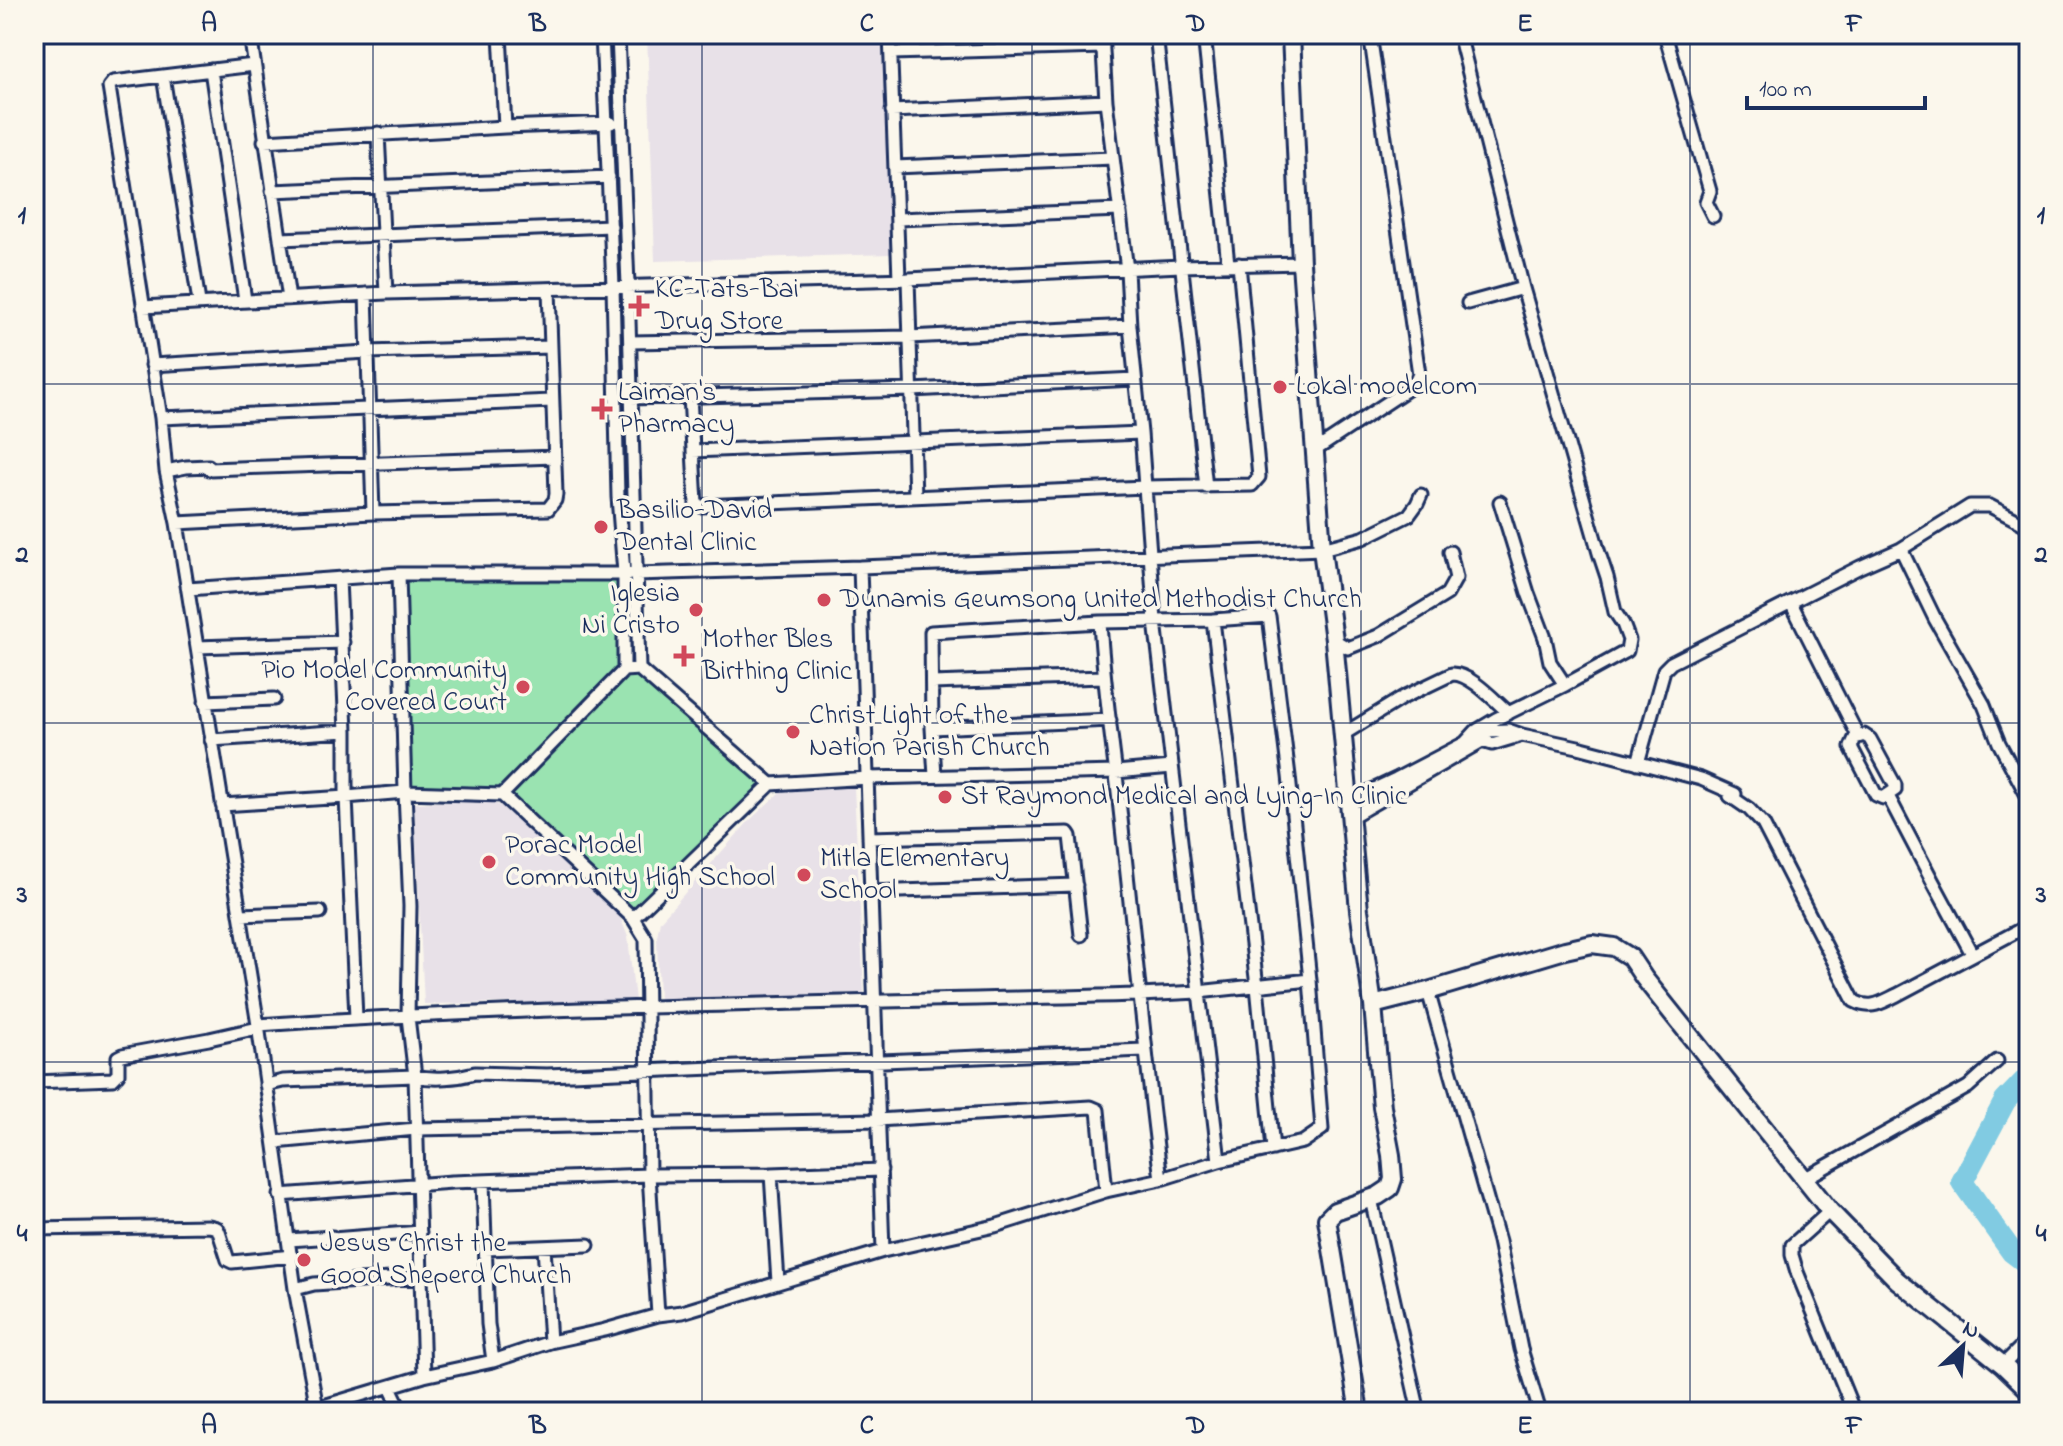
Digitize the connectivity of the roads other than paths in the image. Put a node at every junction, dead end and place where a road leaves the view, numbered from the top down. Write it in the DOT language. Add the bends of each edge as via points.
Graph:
graph roads {
  1 [pos="250,34"];
  2 [pos="500,34"];
  3 [pos="602,34"];
  4 [pos="618,34"];
  5 [pos="890,34"];
  6 [pos="1156,34"];
  7 [pos="1204,34"];
  8 [pos="1291,34"];
  9 [pos="1370,34"];
  10 [pos="1459,34"];
  11 [pos="1665,34"];
  12 [pos="1102,40"];
  13 [pos="891,53"];
  14 [pos="254,65"];
  15 [pos="211,70"];
  16 [pos="163,76"];
  17 [pos="1106,101"];
  18 [pos="892,111"];
  19 [pos="622,122"];
  20 [pos="607,123"];
  21 [pos="505,127"];
  22 [pos="378,133"];
  23 [pos="264,141"];
  24 [pos="1113,158"];
  25 [pos="895,167"];
  26 [pos="609,177"];
  27 [pos="382,186"];
  28 [pos="272,191"];
  29 [pos="1120,210"];
  30 [pos="1713,216"];
  31 [pos="898,219"];
  32 [pos="611,226"];
  33 [pos="384,235"];
  34 [pos="280,239"];
  35 [pos="1301,263"];
  36 [pos="1233,264"];
  37 [pos="1181,266"];
  38 [pos="1127,270"];
  39 [pos="903,279"];
  40 [pos="628,285"];
  41 [pos="613,286"];
  42 [pos="1523,288"];
  43 [pos="549,289"];
  44 [pos="386,293"];
  45 [pos="366,294"];
  46 [pos="289,299"];
  47 [pos="245,300"];
  48 [pos="199,302"];
  49 [pos="1468,303"];
  50 [pos="143,307"];
  51 [pos="1130,326"];
  52 [pos="909,337"];
  53 [pos="630,342"];
  54 [pos="551,347"];
  55 [pos="367,352"];
  56 [pos="152,365"];
  57 [pos="1135,379"];
  58 [pos="912,390"];
  59 [pos="690,396"];
  60 [pos="631,398"];
  61 [pos="552,401"];
  62 [pos="370,408"];
  63 [pos="161,418"];
  64 [pos="1141,433"];
  65 [pos="913,443"];
  66 [pos="693,451"];
  67 [pos="1314,451"];
  68 [pos="554,457"];
  69 [pos="370,462"];
  70 [pos="166,471"];
  71 [pos="1145,487"];
  72 [pos="1206,487"];
  73 [pos="1421,495"];
  74 [pos="915,497"];
  75 [pos="1500,502"];
  76 [pos="373,513"];
  77 [pos="177,523"];
  78 [pos="2028,526"];
  79 [pos="1322,549"];
  80 [pos="1901,549"];
  81 [pos="1450,552"];
  82 [pos="1150,555"];
  83 [pos="860,567"];
  84 [pos="399,574"];
  85 [pos="630,574"];
  86 [pos="339,579"];
  87 [pos="188,589"];
  88 [pos="1791,603"];
  89 [pos="1213,620"];
  90 [pos="1155,621"];
  91 [pos="1100,622"];
  92 [pos="1334,640"];
  93 [pos="343,642"];
  94 [pos="197,647"];
  95 [pos="639,669"];
  96 [pos="624,670"];
  97 [pos="1103,677"];
  98 [pos="932,683"];
  99 [pos="1565,685"];
  100 [pos="274,699"];
  101 [pos="205,702"];
  102 [pos="1509,713"];
  103 [pos="1110,720"];
  104 [pos="932,728"];
  105 [pos="346,731"];
  106 [pos="1342,735"];
  107 [pos="1858,736"];
  108 [pos="211,740"];
  109 [pos="1638,763"];
  110 [pos="1172,767"];
  111 [pos="1116,772"];
  112 [pos="935,776"];
  113 [pos="869,778"];
  114 [pos="771,784"];
  115 [pos="405,792"];
  116 [pos="502,795"];
  117 [pos="1888,796"];
  118 [pos="346,797"];
  119 [pos="2029,799"];
  120 [pos="222,805"];
  121 [pos="1348,810"];
  122 [pos="869,838"];
  123 [pos="1076,885"];
  124 [pos="870,892"];
  125 [pos="320,912"];
  126 [pos="241,915"];
  127 [pos="633,918"];
  128 [pos="2029,925"];
  129 [pos="1081,935"];
  130 [pos="1972,954"];
  131 [pos="1310,980"];
  132 [pos="1257,986"];
  133 [pos="1428,991"];
  134 [pos="1198,992"];
  135 [pos="1140,995"];
  136 [pos="874,1002"];
  137 [pos="1373,1005"];
  138 [pos="647,1007"];
  139 [pos="408,1017"];
  140 [pos="356,1018"];
  141 [pos="258,1026"];
  142 [pos="1144,1050"];
  143 [pos="1997,1061"];
  144 [pos="877,1062"];
  145 [pos="649,1070"];
  146 [pos="415,1076"];
  147 [pos="34,1082"];
  148 [pos="266,1085"];
  149 [pos="877,1120"];
  150 [pos="649,1125"];
  151 [pos="416,1129"];
  152 [pos="275,1142"];
  153 [pos="1273,1149"];
  154 [pos="1219,1161"];
  155 [pos="881,1170"];
  156 [pos="771,1174"];
  157 [pos="649,1175"];
  158 [pos="1161,1179"];
  159 [pos="1804,1179"];
  160 [pos="483,1182"];
  161 [pos="418,1184"];
  162 [pos="1106,1191"];
  163 [pos="280,1195"];
  164 [pos="1371,1199"];
  165 [pos="1830,1211"];
  166 [pos="34,1229"];
  167 [pos="420,1232"];
  168 [pos="289,1240"];
  169 [pos="588,1245"];
  170 [pos="544,1247"];
  171 [pos="485,1249"];
  172 [pos="883,1251"];
  173 [pos="292,1256"];
  174 [pos="421,1277"];
  175 [pos="778,1282"];
  176 [pos="295,1289"];
  177 [pos="658,1315"];
  178 [pos="550,1342"];
  179 [pos="2025,1343"];
  180 [pos="493,1361"];
  181 [pos="2003,1365"];
  182 [pos="424,1376"];
  183 [pos="390,1387"];
  184 [pos="2029,1390"];
  185 [pos="402,1412"];
  186 [pos="1359,1412"];
  187 [pos="1419,1412"];
  188 [pos="1540,1412"];
  189 [pos="1854,1412"];
  1 -- 14 [label="street"];
  2 -- 21 [label="street"];
  3 -- 20 [label="street"];
  4 -- 19 [label="street"];
  5 -- 13 [label="street"];
  6 -- 37 [label="street"];
  7 -- 36 [label="street"];
  8 -- 35 [label="street"];
  9 -- 67 [label="street" via="1419,374 1414,385"];
  10 -- 42 [label="street"];
  11 -- 30 [label="street"];
  12 -- 13 [label="street"];
  12 -- 17 [label="street"];
  13 -- 18 [label="street"];
  14 -- 15 [label="street"];
  14 -- 23 [label="street"];
  15 -- 16 [label="street"];
  15 -- 47 [label="street"];
  16 -- 48 [label="street"];
  16 -- 50 [label="street" via="113,82 109,87"];
  17 -- 18 [label="street"];
  17 -- 24 [label="street"];
  18 -- 25 [label="street"];
  19 -- 20 [label="street"];
  19 -- 40 [label="street"];
  20 -- 21 [label="street"];
  20 -- 26 [label="street"];
  21 -- 22 [label="street"];
  22 -- 23 [label="street"];
  22 -- 27 [label="street"];
  23 -- 28 [label="street"];
  24 -- 25 [label="street"];
  24 -- 29 [label="street"];
  25 -- 31 [label="street"];
  26 -- 27 [label="street"];
  26 -- 32 [label="street"];
  27 -- 28 [label="street"];
  27 -- 33 [label="street"];
  28 -- 34 [label="street"];
  29 -- 31 [label="street"];
  29 -- 38 [label="street"];
  31 -- 39 [label="street"];
  32 -- 33 [label="street"];
  32 -- 41 [label="street"];
  33 -- 34 [label="street"];
  33 -- 44 [label="street"];
  34 -- 46 [label="street"];
  35 -- 36 [label="street"];
  35 -- 67 [label="street"];
  36 -- 37 [label="street"];
  36 -- 72 [label="street" via="1259,477 1252,485"];
  37 -- 38 [label="street"];
  37 -- 72 [label="street"];
  38 -- 39 [label="street"];
  38 -- 51 [label="street"];
  39 -- 40 [label="street"];
  39 -- 52 [label="street"];
  40 -- 41 [label="street"];
  40 -- 53 [label="street"];
  41 -- 43 [label="street"];
  41 -- 85 [label="street" via="617,468"];
  42 -- 49 [label="street"];
  42 -- 99 [label="street" via="1613,604 1629,640 1627,651"];
  43 -- 44 [label="street"];
  43 -- 54 [label="street"];
  44 -- 45 [label="street"];
  45 -- 46 [label="street"];
  45 -- 55 [label="street"];
  46 -- 47 [label="street"];
  47 -- 48 [label="street"];
  48 -- 50 [label="street"];
  50 -- 56 [label="street"];
  51 -- 52 [label="street"];
  51 -- 57 [label="street"];
  52 -- 53 [label="street"];
  52 -- 58 [label="street"];
  53 -- 60 [label="street"];
  54 -- 55 [label="street"];
  54 -- 61 [label="street"];
  55 -- 56 [label="street"];
  55 -- 62 [label="street"];
  56 -- 63 [label="street"];
  57 -- 58 [label="street"];
  57 -- 64 [label="street"];
  58 -- 59 [label="street"];
  58 -- 65 [label="street"];
  59 -- 60 [label="street"];
  59 -- 66 [label="street"];
  60 -- 85 [label="street"];
  61 -- 62 [label="street"];
  61 -- 68 [label="street"];
  62 -- 63 [label="street"];
  62 -- 69 [label="street"];
  63 -- 70 [label="street"];
  64 -- 65 [label="street"];
  64 -- 71 [label="street"];
  65 -- 66 [label="street"];
  65 -- 74 [label="street"];
  66 -- 74 [label="street" via="698,506"];
  67 -- 79 [label="street"];
  68 -- 69 [label="street"];
  68 -- 76 [label="street" via="556,497 545,510"];
  69 -- 70 [label="street"];
  69 -- 76 [label="street"];
  70 -- 77 [label="street"];
  71 -- 72 [label="street"];
  71 -- 74 [label="street"];
  71 -- 82 [label="street"];
  73 -- 79 [label="street" via="1409,515 1363,538"];
  75 -- 99 [label="street" via="1550,662"];
  76 -- 77 [label="street"];
  77 -- 87 [label="street"];
  78 -- 80 [label="street" via="1990,506 1970,506"];
  79 -- 82 [label="street"];
  79 -- 92 [label="street"];
  80 -- 88 [label="street"];
  80 -- 119 [label="street"];
  81 -- 92 [label="street" via="1456,578 1447,594 1362,643 1348,648"];
  82 -- 83 [label="street"];
  82 -- 90 [label="street"];
  83 -- 85 [label="street"];
  83 -- 113 [label="street"];
  84 -- 85 [label="street"];
  84 -- 86 [label="street"];
  84 -- 115 [label="street"];
  85 -- 95 [label="street"];
  85 -- 96 [label="street"];
  86 -- 87 [label="street"];
  86 -- 93 [label="street"];
  87 -- 94 [label="street"];
  88 -- 107 [label="street"];
  88 -- 109 [label="street" via="1664,670"];
  89 -- 90 [label="street"];
  89 -- 131 [label="street" via="1269,616"];
  89 -- 132 [label="street"];
  90 -- 91 [label="street"];
  90 -- 110 [label="street"];
  91 -- 97 [label="street"];
  91 -- 98 [label="street" via="935,630 930,634"];
  92 -- 106 [label="street"];
  93 -- 94 [label="street"];
  93 -- 105 [label="street"];
  94 -- 101 [label="street"];
  95 -- 96 [label="street"];
  95 -- 114 [label="street"];
  96 -- 116 [label="street"];
  97 -- 98 [label="street"];
  97 -- 103 [label="street"];
  98 -- 104 [label="street"];
  99 -- 102 [label="street"];
  100 -- 101 [label="street"];
  101 -- 108 [label="street"];
  102 -- 106 [label="street" via="1470,680 1452,674"];
  102 -- 121 [label="street"];
  103 -- 104 [label="street"];
  103 -- 111 [label="street"];
  104 -- 112 [label="street"];
  105 -- 108 [label="street"];
  105 -- 118 [label="street"];
  106 -- 121 [label="street"];
  107 -- 117 [label="street" via="1870,739 1895,785"];
  107 -- 117 [label="street" via="1851,747 1878,797"];
  108 -- 120 [label="street"];
  109 -- 121 [label="street" via="1522,735 1492,744 1482,741"];
  109 -- 130 [label="street" via="1735,794 1730,796 1763,824 1854,1001 1875,1005"];
  110 -- 111 [label="street"];
  110 -- 134 [label="street"];
  111 -- 112 [label="street"];
  111 -- 135 [label="street"];
  112 -- 113 [label="street"];
  113 -- 114 [label="street"];
  113 -- 122 [label="street"];
  114 -- 127 [label="street"];
  115 -- 116 [label="street"];
  115 -- 118 [label="street"];
  115 -- 139 [label="street"];
  116 -- 127 [label="street"];
  117 -- 130 [label="street"];
  118 -- 120 [label="street"];
  118 -- 140 [label="street"];
  120 -- 126 [label="street"];
  121 -- 137 [label="street"];
  122 -- 123 [label="street" via="1065,832 1070,836"];
  122 -- 124 [label="street"];
  123 -- 124 [label="street"];
  123 -- 129 [label="street"];
  124 -- 136 [label="street"];
  125 -- 126 [label="street"];
  126 -- 141 [label="street"];
  127 -- 138 [label="street" via="646,939"];
  128 -- 130 [label="street"];
  131 -- 132 [label="street"];
  131 -- 153 [label="street" via="1322,1129 1303,1142"];
  132 -- 134 [label="street"];
  132 -- 153 [label="street"];
  133 -- 137 [label="street"];
  133 -- 159 [label="street" via="1565,950 1592,944 1614,947 1630,957"];
  133 -- 188 [label="street" via="1499,1241"];
  134 -- 135 [label="street"];
  134 -- 154 [label="street"];
  135 -- 136 [label="street"];
  135 -- 142 [label="street"];
  136 -- 138 [label="street"];
  136 -- 144 [label="street"];
  137 -- 164 [label="street" via="1393,1179 1390,1188"];
  138 -- 139 [label="street"];
  138 -- 145 [label="street"];
  139 -- 140 [label="street"];
  139 -- 146 [label="street"];
  140 -- 141 [label="street"];
  141 -- 147 [label="street" via="122,1055 113,1079"];
  141 -- 148 [label="street"];
  142 -- 144 [label="street"];
  142 -- 158 [label="street"];
  143 -- 159 [label="street" via="1968,1087"];
  144 -- 145 [label="street"];
  144 -- 149 [label="street"];
  145 -- 146 [label="street"];
  145 -- 150 [label="street"];
  146 -- 148 [label="street"];
  146 -- 151 [label="street"];
  148 -- 152 [label="street"];
  149 -- 150 [label="street"];
  149 -- 155 [label="street"];
  149 -- 162 [label="street" via="1091,1107 1098,1110"];
  150 -- 151 [label="street"];
  150 -- 157 [label="street"];
  151 -- 152 [label="street"];
  151 -- 161 [label="street"];
  152 -- 163 [label="street"];
  153 -- 154 [label="street"];
  154 -- 158 [label="street"];
  155 -- 156 [label="street"];
  155 -- 172 [label="street"];
  156 -- 157 [label="street"];
  156 -- 175 [label="street"];
  157 -- 160 [label="street"];
  157 -- 177 [label="street"];
  158 -- 162 [label="street"];
  159 -- 165 [label="street"];
  160 -- 161 [label="street"];
  160 -- 171 [label="street"];
  161 -- 163 [label="street"];
  161 -- 167 [label="street"];
  162 -- 172 [label="street" via="995,1226"];
  163 -- 168 [label="street"];
  164 -- 186 [label="street" via="1327,1219"];
  164 -- 187 [label="street"];
  165 -- 181 [label="street" via="1897,1280"];
  165 -- 189 [label="street" via="1792,1245 1792,1255"];
  166 -- 173 [label="street" via="209,1226 217,1228 232,1262"];
  167 -- 168 [label="street"];
  167 -- 174 [label="street"];
  168 -- 173 [label="street"];
  169 -- 170 [label="street"];
  170 -- 171 [label="street"];
  170 -- 178 [label="street"];
  171 -- 180 [label="street"];
  172 -- 175 [label="street"];
  173 -- 176 [label="street"];
  174 -- 176 [label="street"];
  174 -- 182 [label="street"];
  175 -- 177 [label="street"];
  176 -- 183 [label="street" via="317,1408"];
  177 -- 178 [label="street"];
  178 -- 180 [label="street"];
  179 -- 181 [label="street"];
  180 -- 182 [label="street"];
  181 -- 184 [label="street"];
  182 -- 183 [label="street"];
  183 -- 185 [label="street"];
}
